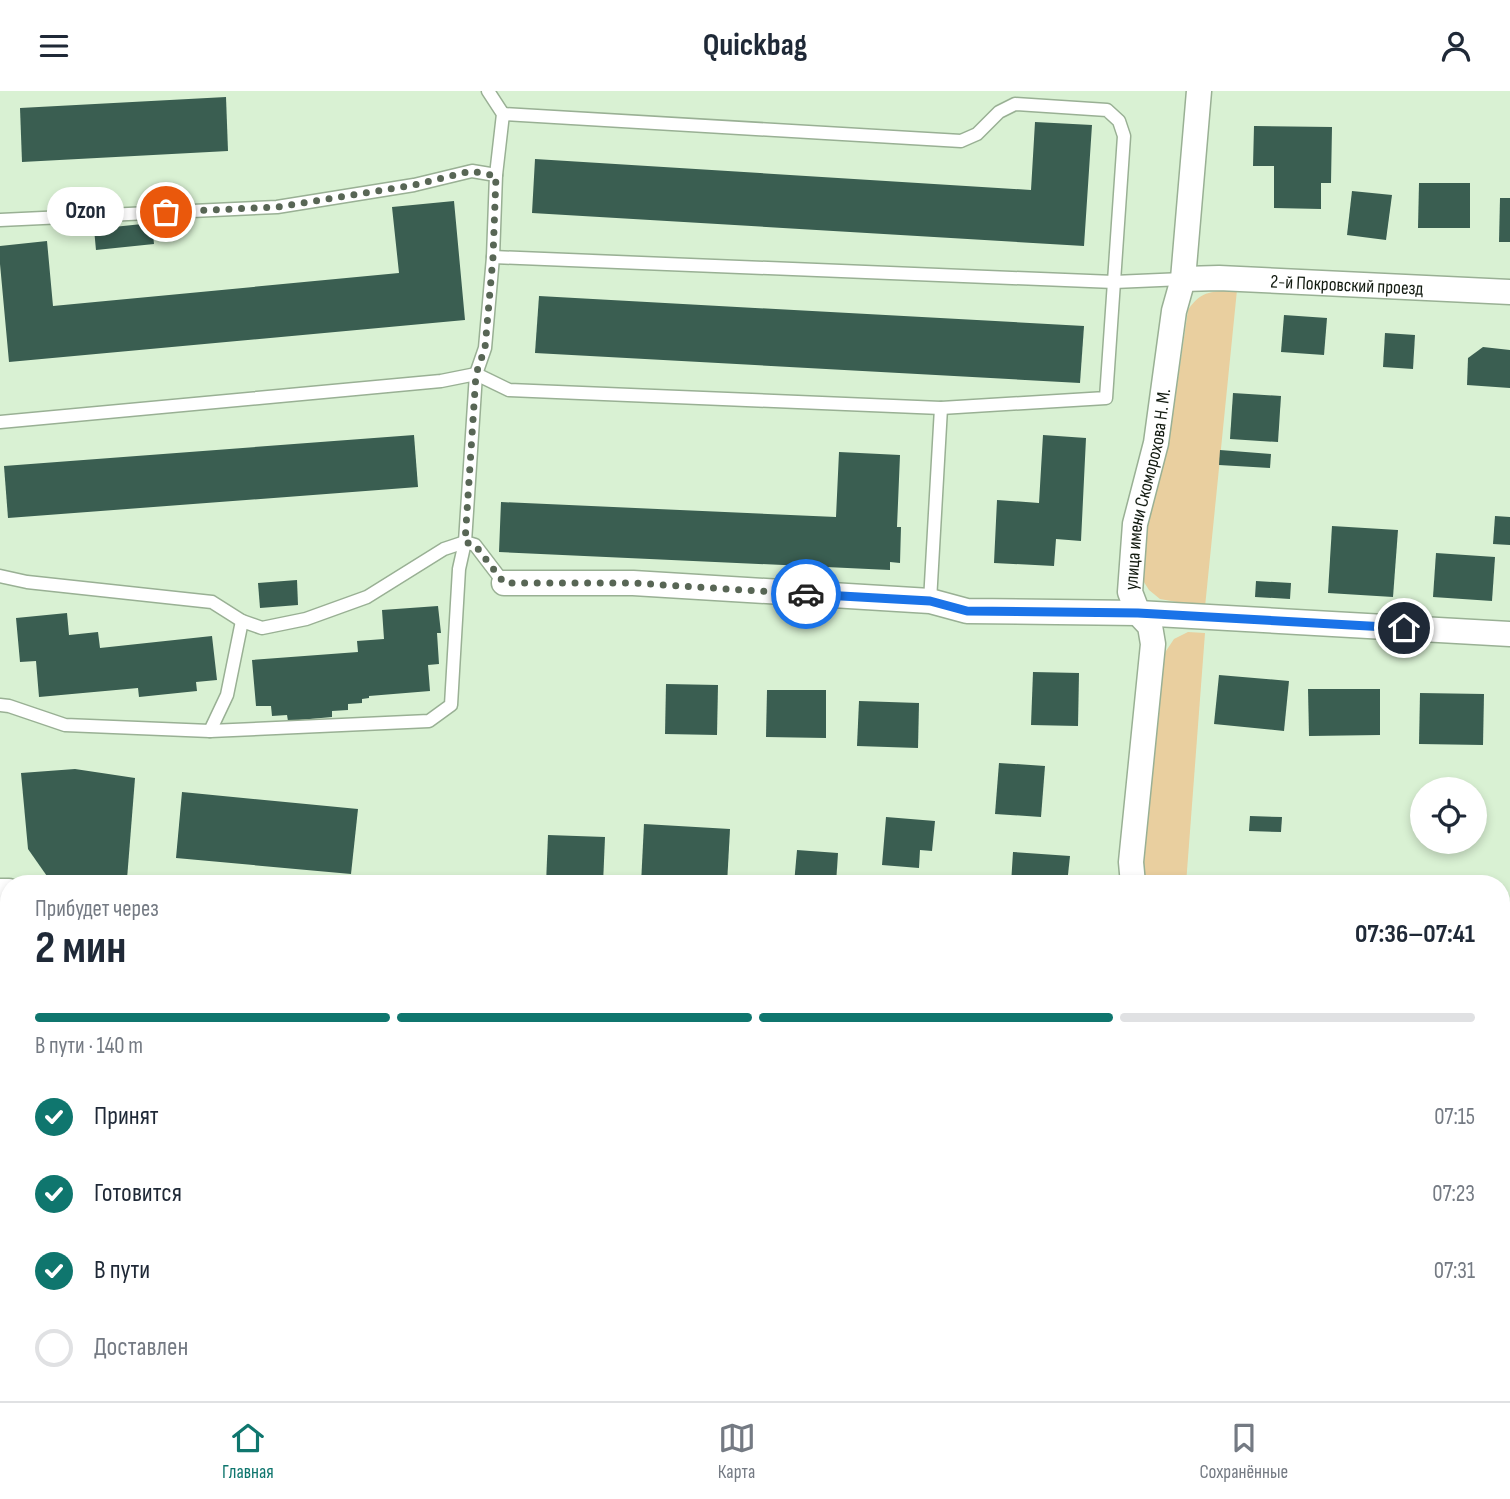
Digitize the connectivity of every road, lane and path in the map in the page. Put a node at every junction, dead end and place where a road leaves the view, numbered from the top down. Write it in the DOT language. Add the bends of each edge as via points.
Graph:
graph roads {
  1 [pos="488,91"];
  2 [pos="1199,91"];
  3 [pos="503,114"];
  4 [pos="496,176"];
  5 [pos="0,220"];
  6 [pos="493,257"];
  7 [pos="1183,279"];
  8 [pos="1114,282"];
  9 [pos="1510,292"];
  10 [pos="476,374"];
  11 [pos="942,408"];
  12 [pos="0,422"];
  13 [pos="465,542"];
  14 [pos="0,576"];
  15 [pos="504,583"];
  16 [pos="930,601"];
  17 [pos="1138,613"];
  18 [pos="242,621"];
  19 [pos="1510,634"];
  20 [pos="0,705"];
  21 [pos="210,731"];
  22 [pos="1132,875"];
  1 -- 3 [label="lane"];
  2 -- 7 [label="street, улица имени Скоморохова Н. М."];
  3 -- 4 [label="lane"];
  3 -- 8 [label="lane" via="961,141 1015,104 1107,110 1119,121 1124,136"];
  4 -- 5 [label="lane" via="471,171 277,207"];
  4 -- 6 [label="lane"];
  6 -- 8 [label="lane"];
  6 -- 10 [label="lane" via="485,348"];
  7 -- 8 [label="lane"];
  7 -- 9 [label="street, 2-й Покровский проезд"];
  7 -- 17 [label="street, улица имени Скоморохова Н. М." via="1174,311 1156,443 1135,524 1130,592"];
  8 -- 11 [label="lane" via="1106,398"];
  10 -- 11 [label="lane" via="509,390"];
  10 -- 12 [label="lane"];
  10 -- 13 [label="lane"];
  11 -- 16 [label="lane"];
  13 -- 15 [label="lane" via="475,545"];
  13 -- 18 [label="lane" via="444,549 367,597 306,619 262,628"];
  13 -- 21 [label="lane" via="458,569 451,705 429,722"];
  14 -- 18 [label="lane" via="212,602"];
  15 -- 16 [label="street" via="633,583"];
  16 -- 17 [label="street" via="967,611"];
  17 -- 19 [label="street"];
  17 -- 22 [label="street, улица имени Скоморохова Н. М." via="1150,626 1153,644"];
  18 -- 21 [label="lane" via="227,695"];
  20 -- 21 [label="lane" via="65,725"];
}
